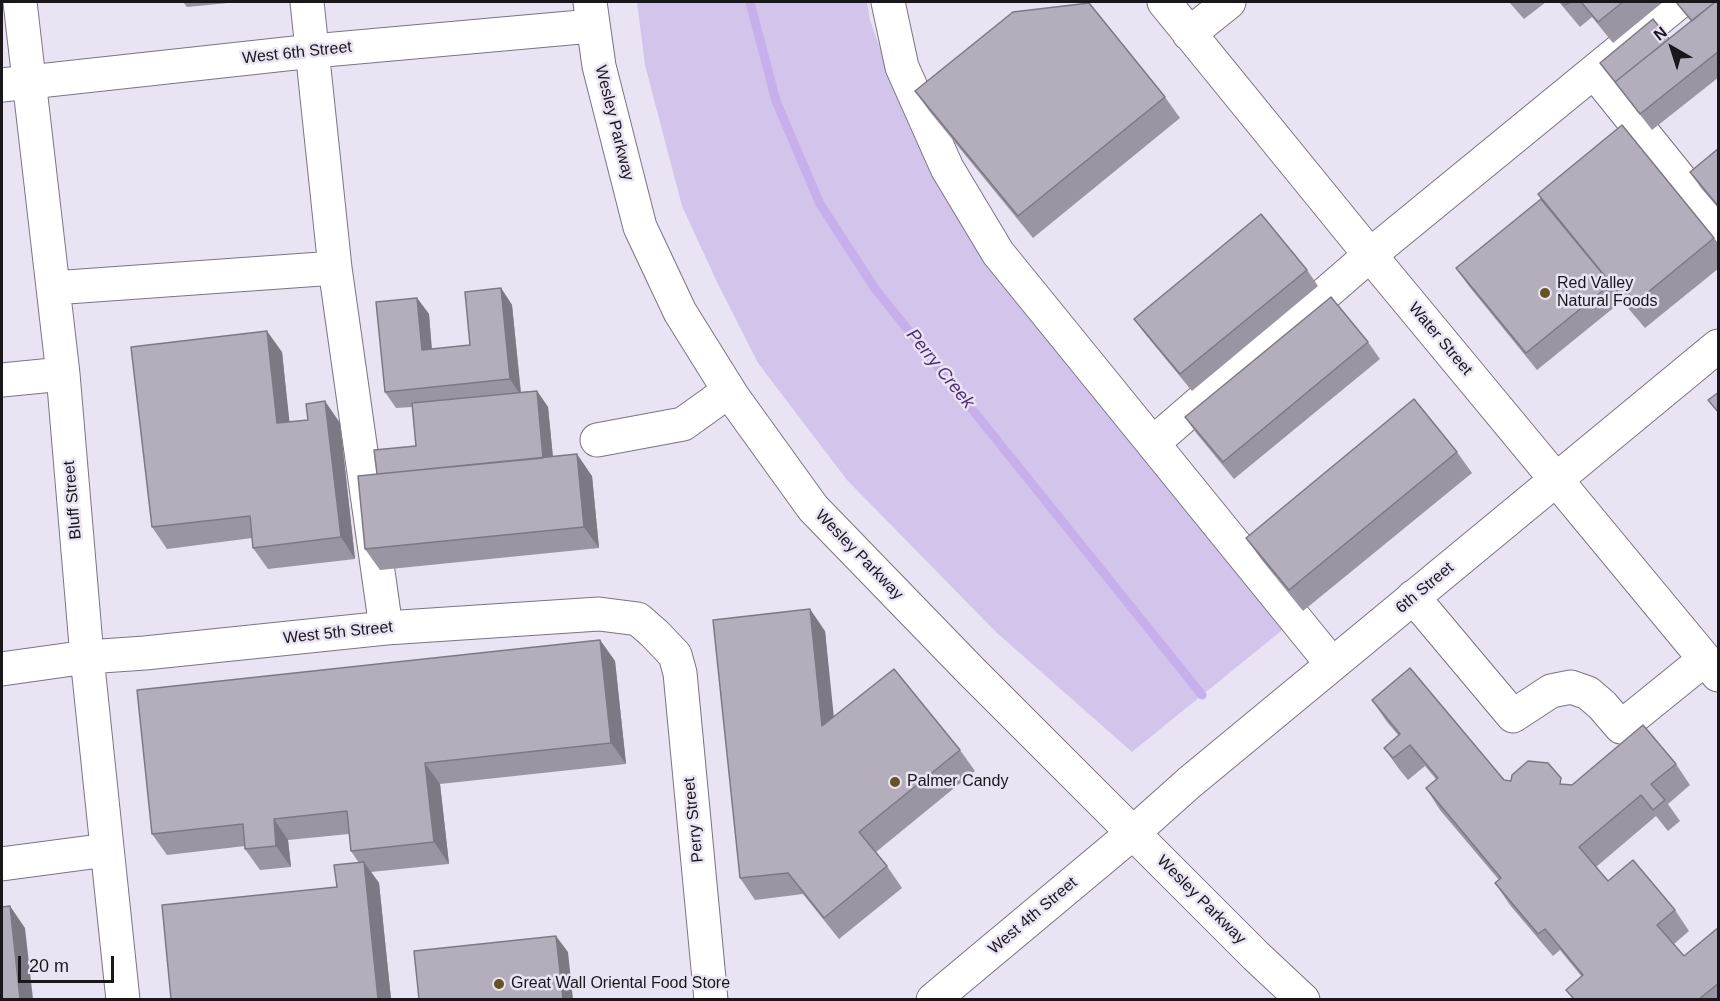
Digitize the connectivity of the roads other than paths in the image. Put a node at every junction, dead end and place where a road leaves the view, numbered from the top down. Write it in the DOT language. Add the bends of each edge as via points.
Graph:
graph roads {
  1 [pos="20,2"];
  2 [pos="307,2"];
  3 [pos="888,2"];
  4 [pos="1164,2"];
  5 [pos="1229,2"];
  6 [pos="1679,2"];
  7 [pos="591,14"];
  8 [pos="1190,34"];
  9 [pos="313,51"];
  10 [pos="1594,72"];
  11 [pos="16,84"];
  12 [pos="1719,226"];
  13 [pos="1370,255"];
  14 [pos="335,268"];
  15 [pos="53,288"];
  16 [pos="1719,346"];
  17 [pos="63,374"];
  18 [pos="2,380"];
  19 [pos="729,391"];
  20 [pos="597,440"];
  21 [pos="1154,443"];
  22 [pos="1556,479"];
  23 [pos="1413,597"];
  24 [pos="386,628"];
  25 [pos="665,644"];
  26 [pos="87,657"];
  27 [pos="1332,664"];
  28 [pos="1712,667"];
  29 [pos="2,669"];
  30 [pos="1134,832"];
  31 [pos="107,850"];
  32 [pos="2,864"];
  33 [pos="123,999"];
  34 [pos="711,999"];
  35 [pos="933,999"];
  36 [pos="1303,999"];
  1 -- 11 [label="street, Bluff Street"];
  2 -- 9 [label="street"];
  3 -- 21 [label="street" via="902,68 947,168 998,253"];
  4 -- 8 [label="street, Water Street"];
  5 -- 8 [label="street"];
  6 -- 10 [label="street"];
  7 -- 9 [label="street, West 6th Street"];
  7 -- 19 [label="street, Wesley Parkway" via="599,66 640,226 680,312"];
  8 -- 13 [label="street, Water Street"];
  9 -- 11 [label="street, West 6th Street"];
  9 -- 14 [label="street"];
  10 -- 12 [label="street"];
  10 -- 13 [label="street"];
  11 -- 15 [label="street, Bluff Street"];
  13 -- 21 [label="street"];
  13 -- 22 [label="street, Water Street"];
  14 -- 15 [label="street"];
  14 -- 24 [label="street"];
  15 -- 17 [label="street, Bluff Street"];
  16 -- 22 [label="street, 6th Street"];
  17 -- 18 [label="street"];
  17 -- 26 [label="street, Bluff Street"];
  19 -- 20 [label="street" via="683,424"];
  19 -- 30 [label="street, Wesley Parkway" via="813,508"];
  21 -- 27 [label="street"];
  22 -- 23 [label="street, 6th Street"];
  22 -- 28 [label="street, Water Street"];
  23 -- 27 [label="street, 6th Street"];
  23 -- 28 [label="street" via="1513,716 1551,691 1571,687 1588,693 1621,727"];
  24 -- 25 [label="street, West 5th Street" via="598,614 638,619"];
  24 -- 26 [label="street, West 5th Street"];
  25 -- 34 [label="street, Perry Street" via="675,656 680,673"];
  26 -- 29 [label="street, West 5th Street"];
  26 -- 31 [label="street, Bluff Street"];
  27 -- 30 [label="street, 6th Street"];
  30 -- 35 [label="street, West 4th Street"];
  30 -- 36 [label="street, Wesley Parkway"];
  31 -- 32 [label="street"];
  31 -- 33 [label="street, Bluff Street"];
}
